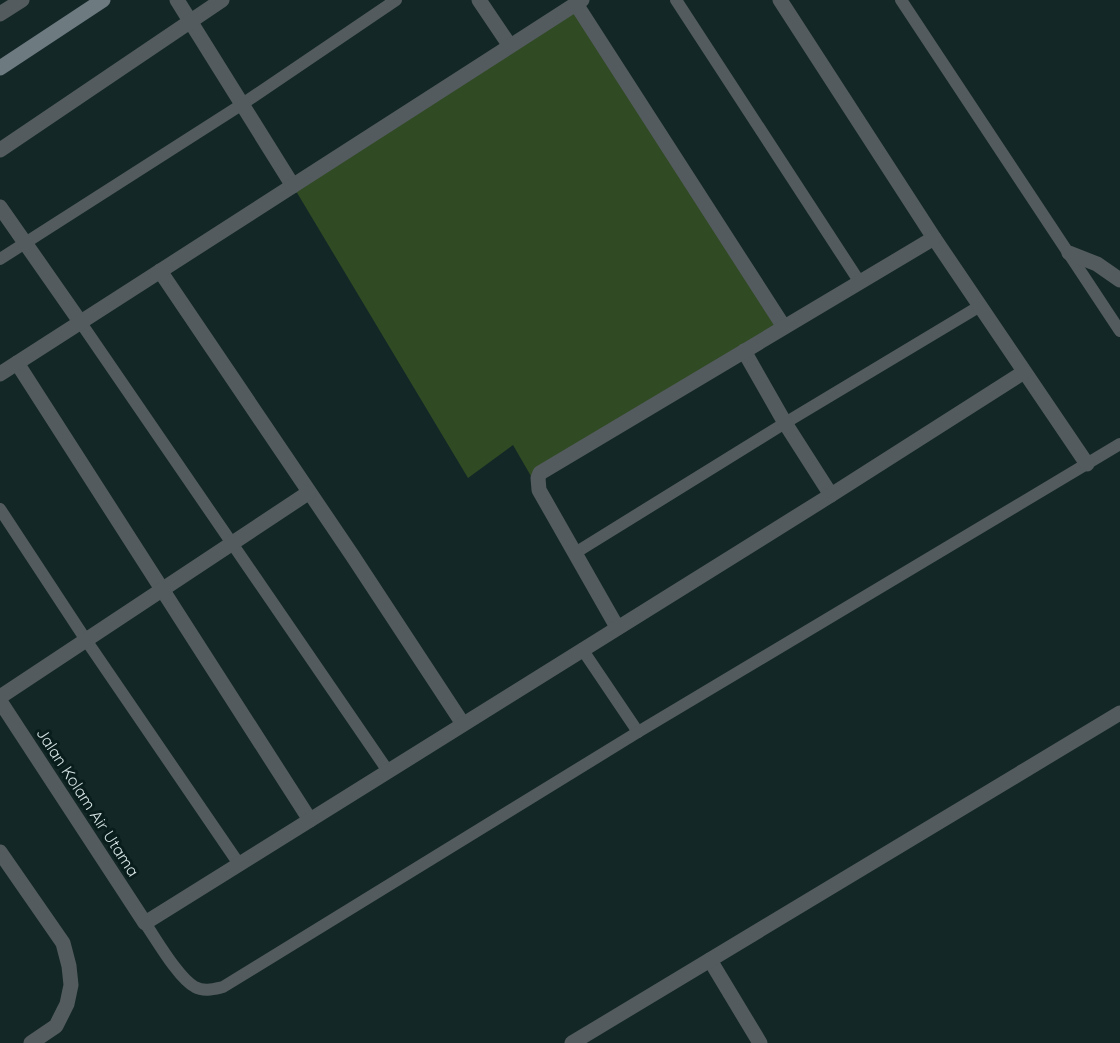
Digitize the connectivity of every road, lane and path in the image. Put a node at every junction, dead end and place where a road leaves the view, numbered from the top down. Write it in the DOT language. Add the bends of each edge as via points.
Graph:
graph roads {
  1 [pos="22,0"];
  2 [pos="103,0"];
  3 [pos="177,0"];
  4 [pos="222,0"];
  5 [pos="396,0"];
  6 [pos="479,0"];
  7 [pos="676,0"];
  8 [pos="780,0"];
  9 [pos="901,0"];
  10 [pos="579,2"];
  11 [pos="0,14"];
  12 [pos="189,21"];
  13 [pos="510,46"];
  14 [pos="0,68"];
  15 [pos="241,105"];
  16 [pos="0,150"];
  17 [pos="293,186"];
  18 [pos="0,207"];
  19 [pos="934,238"];
  20 [pos="24,243"];
  21 [pos="1069,253"];
  22 [pos="0,259"];
  23 [pos="160,271"];
  24 [pos="1120,280"];
  25 [pos="859,281"];
  26 [pos="980,306"];
  27 [pos="81,322"];
  28 [pos="784,327"];
  29 [pos="1120,330"];
  30 [pos="744,351"];
  31 [pos="17,363"];
  32 [pos="1024,372"];
  33 [pos="0,374"];
  34 [pos="785,423"];
  35 [pos="1120,444"];
  36 [pos="1087,464"];
  37 [pos="308,493"];
  38 [pos="831,495"];
  39 [pos="0,509"];
  40 [pos="232,543"];
  41 [pos="574,552"];
  42 [pos="162,590"];
  43 [pos="617,627"];
  44 [pos="86,640"];
  45 [pos="582,649"];
  46 [pos="0,699"];
  47 [pos="1120,714"];
  48 [pos="463,724"];
  49 [pos="638,732"];
  50 [pos="388,771"];
  51 [pos="310,820"];
  52 [pos="0,852"];
  53 [pos="239,864"];
  54 [pos="145,923"];
  55 [pos="710,960"];
  56 [pos="31,1043"];
  57 [pos="572,1043"];
  58 [pos="760,1043"];
  1 -- 11 [label="street"];
  2 -- 14 [label="main road"];
  3 -- 12 [label="street"];
  4 -- 12 [label="street"];
  5 -- 15 [label="lane"];
  6 -- 13 [label="street"];
  7 -- 25 [label="lane"];
  8 -- 19 [label="street"];
  9 -- 21 [label="lane"];
  10 -- 13 [label="street"];
  10 -- 28 [label="street"];
  12 -- 15 [label="street"];
  12 -- 16 [label="street"];
  13 -- 17 [label="street"];
  15 -- 17 [label="street"];
  15 -- 20 [label="lane"];
  17 -- 23 [label="street"];
  18 -- 20 [label="street"];
  19 -- 25 [label="street"];
  19 -- 26 [label="street"];
  20 -- 22 [label="lane"];
  20 -- 27 [label="street"];
  21 -- 24 [label="street" via="1097,264"];
  21 -- 29 [label="lane"];
  23 -- 27 [label="street"];
  23 -- 37 [label="street"];
  25 -- 28 [label="street"];
  26 -- 32 [label="street"];
  26 -- 34 [label="lane"];
  27 -- 31 [label="street"];
  27 -- 40 [label="lane"];
  28 -- 30 [label="street"];
  30 -- 34 [label="street"];
  30 -- 41 [label="street" via="540,473 539,490"];
  31 -- 33 [label="street"];
  31 -- 42 [label="street"];
  32 -- 36 [label="street"];
  32 -- 38 [label="street"];
  34 -- 38 [label="street"];
  34 -- 41 [label="lane"];
  35 -- 36 [label="lane"];
  36 -- 49 [label="lane"];
  37 -- 40 [label="street"];
  37 -- 48 [label="street"];
  38 -- 43 [label="street"];
  39 -- 44 [label="lane"];
  40 -- 42 [label="street"];
  40 -- 50 [label="lane"];
  41 -- 43 [label="street"];
  42 -- 44 [label="street"];
  42 -- 51 [label="street"];
  43 -- 45 [label="street"];
  44 -- 46 [label="street"];
  44 -- 53 [label="lane"];
  45 -- 48 [label="street"];
  45 -- 49 [label="lane"];
  46 -- 54 [label="street, Jalan Kolam Air Utama"];
  47 -- 55 [label="street"];
  48 -- 50 [label="street"];
  49 -- 54 [label="lane" via="223,987 208,991 184,979"];
  50 -- 51 [label="street"];
  51 -- 53 [label="street"];
  52 -- 56 [label="street" via="63,943 69,966 72,986 67,1004 56,1026"];
  53 -- 54 [label="street"];
  55 -- 57 [label="street"];
  55 -- 58 [label="street"];
}
